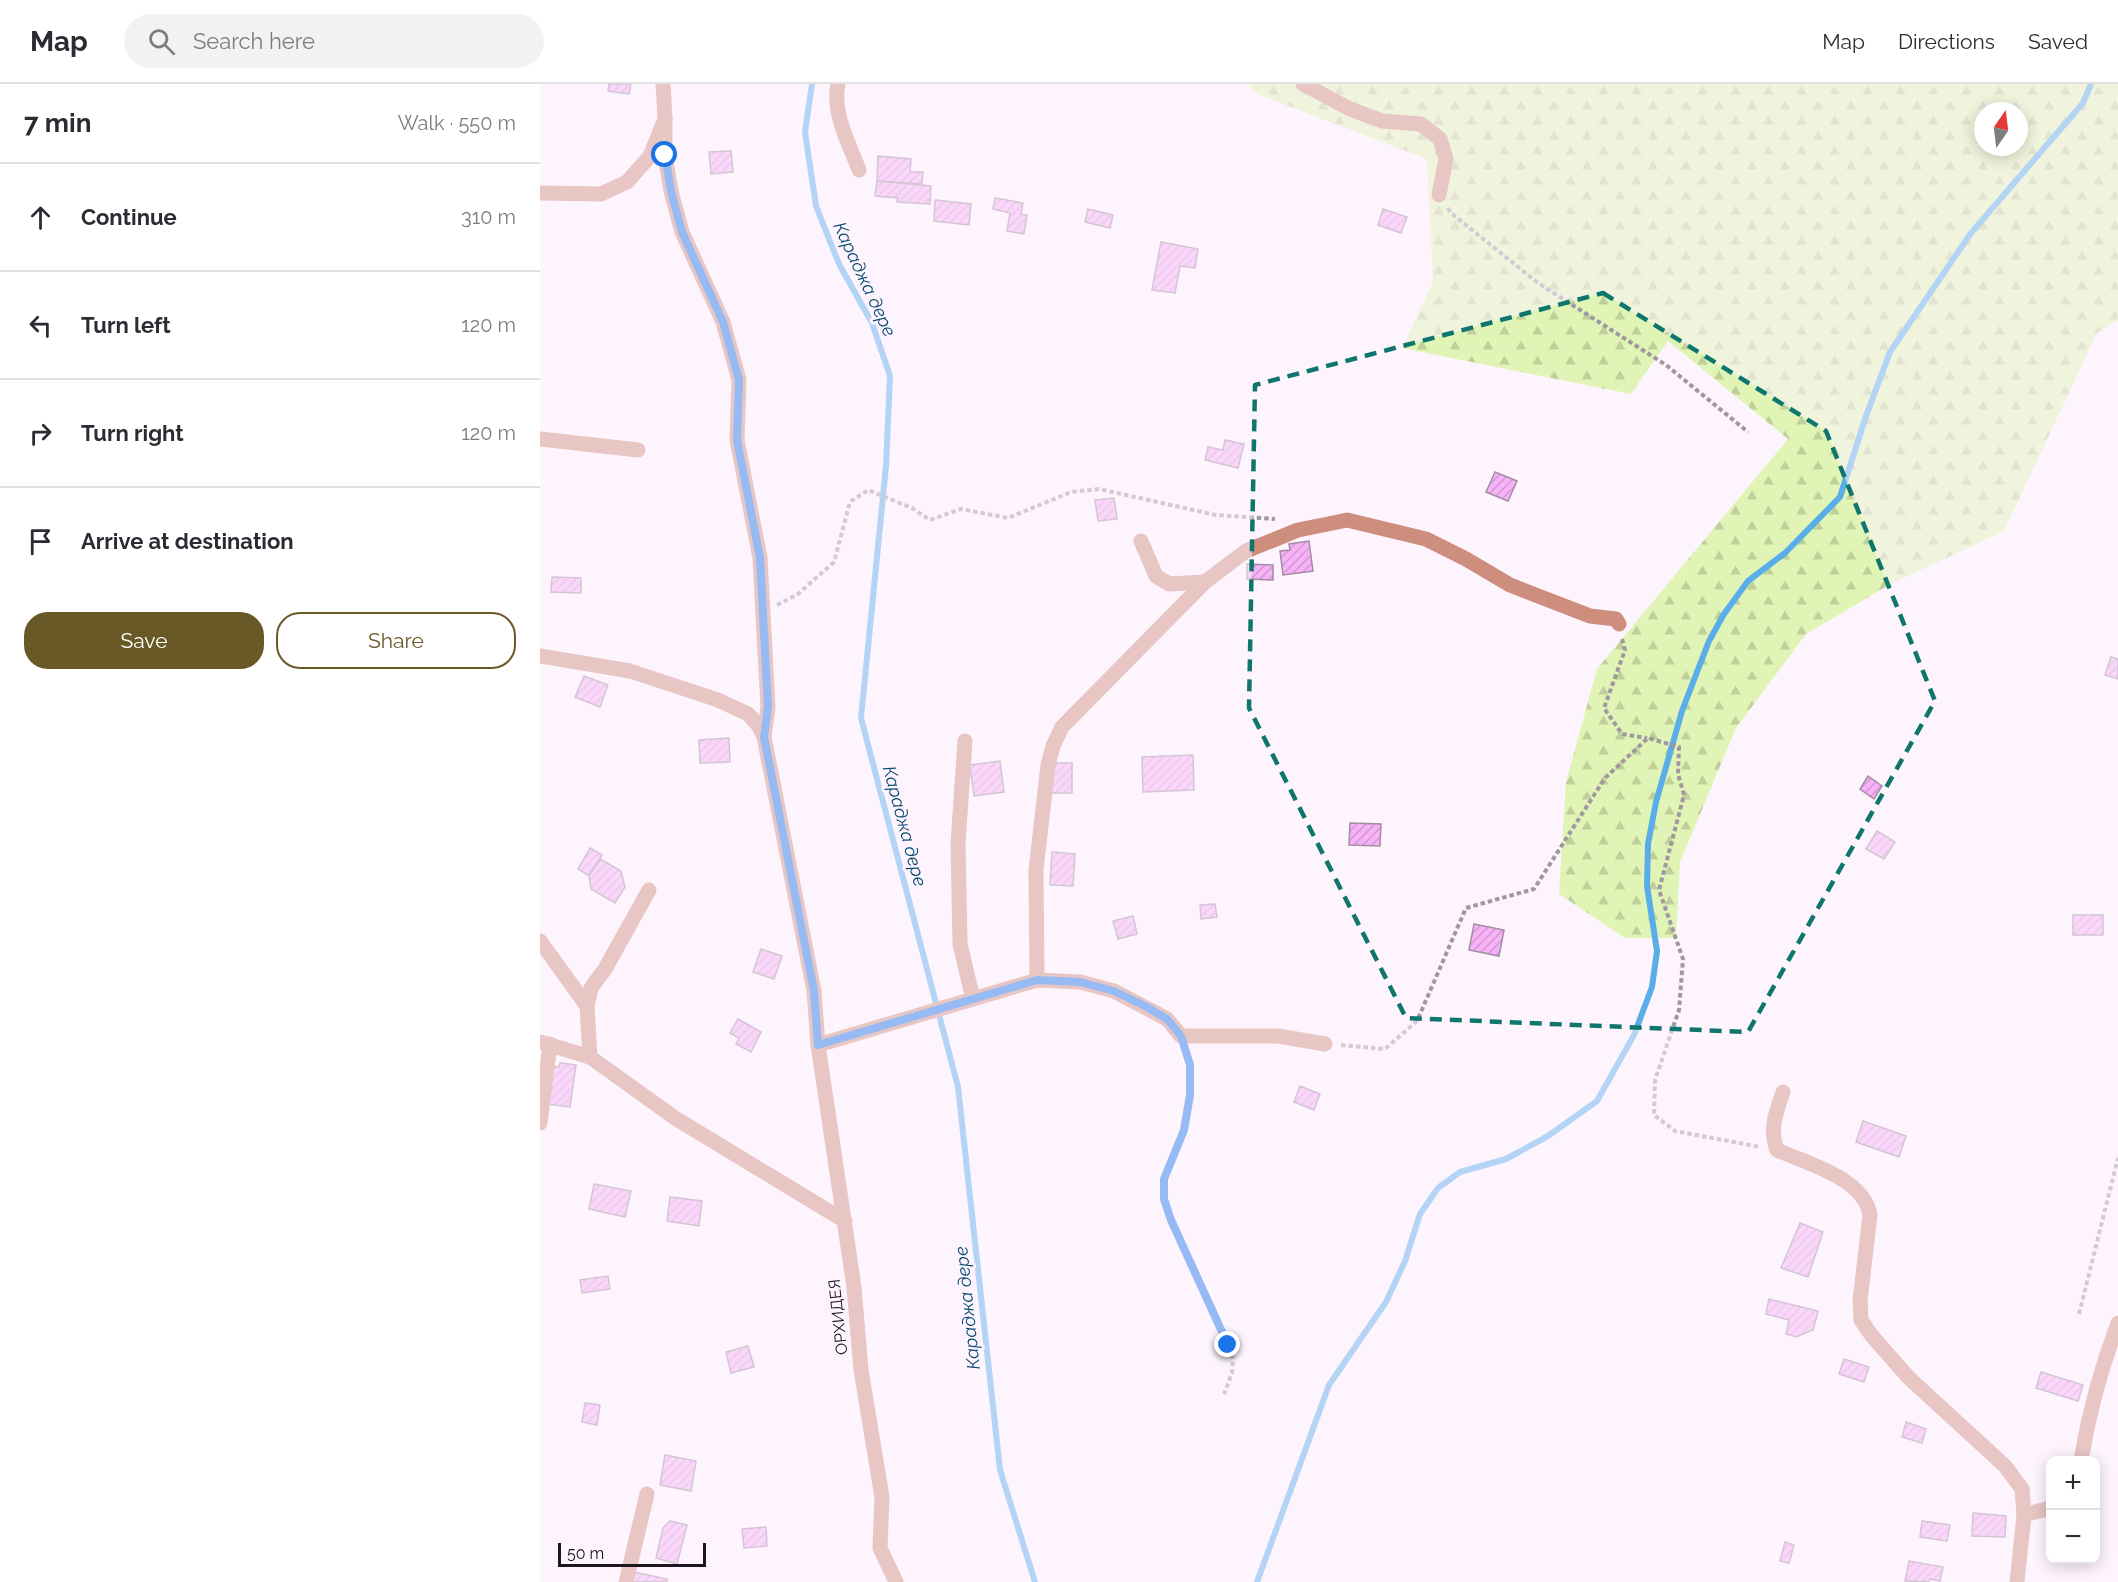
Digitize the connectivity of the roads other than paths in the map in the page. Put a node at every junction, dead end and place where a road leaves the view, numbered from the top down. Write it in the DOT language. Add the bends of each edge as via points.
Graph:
graph roads {
  1 [pos="663,84"];
  2 [pos="838,84"];
  3 [pos="1303,84"];
  4 [pos="665,119"];
  5 [pos="859,171"];
  6 [pos="540,193"];
  7 [pos="1438,195"];
  8 [pos="540,439"];
  9 [pos="638,450"];
  10 [pos="1141,541"];
  11 [pos="1205,582"];
  12 [pos="1619,624"];
  13 [pos="540,656"];
  14 [pos="764,737"];
  15 [pos="965,741"];
  16 [pos="649,890"];
  17 [pos="540,941"];
  18 [pos="1037,980"];
  19 [pos="974,999"];
  20 [pos="587,1006"];
  21 [pos="545,1043"];
  22 [pos="1325,1044"];
  23 [pos="818,1045"];
  24 [pos="590,1057"];
  25 [pos="1783,1092"];
  26 [pos="540,1123"];
  27 [pos="845,1221"];
  28 [pos="2118,1323"];
  29 [pos="2082,1456"];
  30 [pos="647,1494"];
  31 [pos="2046,1509"];
  32 [pos="2024,1515"];
  33 [pos="626,1582"];
  34 [pos="896,1582"];
  35 [pos="2017,1582"];
  1 -- 4 [label="street"];
  2 -- 5 [label="street" via="838,115"];
  3 -- 7 [label="street" via="1382,121 1421,124 1440,139 1446,159"];
  4 -- 6 [label="street" via="650,156 627,182 601,194"];
  4 -- 14 [label="street" via="665,155 682,232 723,322 739,380 737,440 760,558 768,707"];
  8 -- 9 [label="street"];
  10 -- 11 [label="street" via="1156,576 1169,584"];
  11 -- 12 [label="street" via="1246,551 1298,530 1347,520 1426,539 1510,585"];
  11 -- 18 [label="street" via="1062,727 1053,746 1035,870"];
  13 -- 14 [label="street" via="630,671 718,700 748,714"];
  14 -- 23 [label="street, ОРХИДЕЯ" via="814,991"];
  15 -- 19 [label="street" via="958,843 960,944"];
  16 -- 20 [label="street" via="591,988"];
  17 -- 20 [label="street"];
  18 -- 19 [label="street"];
  18 -- 22 [label="street" via="1080,982 1114,991 1167,1019 1181,1036 1278,1036"];
  19 -- 23 [label="street"];
  20 -- 24 [label="street"];
  21 -- 24 [label="street"];
  21 -- 26 [label="street"];
  23 -- 27 [label="street, ОРХИДЕЯ"];
  24 -- 27 [label="street" via="675,1118"];
  25 -- 32 [label="street" via="1772,1138 1777,1150 1843,1179 1860,1191 1869,1205 1860,1301 1862,1320 1909,1378 2005,1466 2022,1489"];
  27 -- 34 [label="street, ОРХИДЕЯ" via="861,1370 882,1497 880,1548"];
  28 -- 29 [label="street" via="2088,1420"];
  30 -- 33 [label="street"];
  31 -- 32 [label="street"];
  32 -- 35 [label="street"];
}
